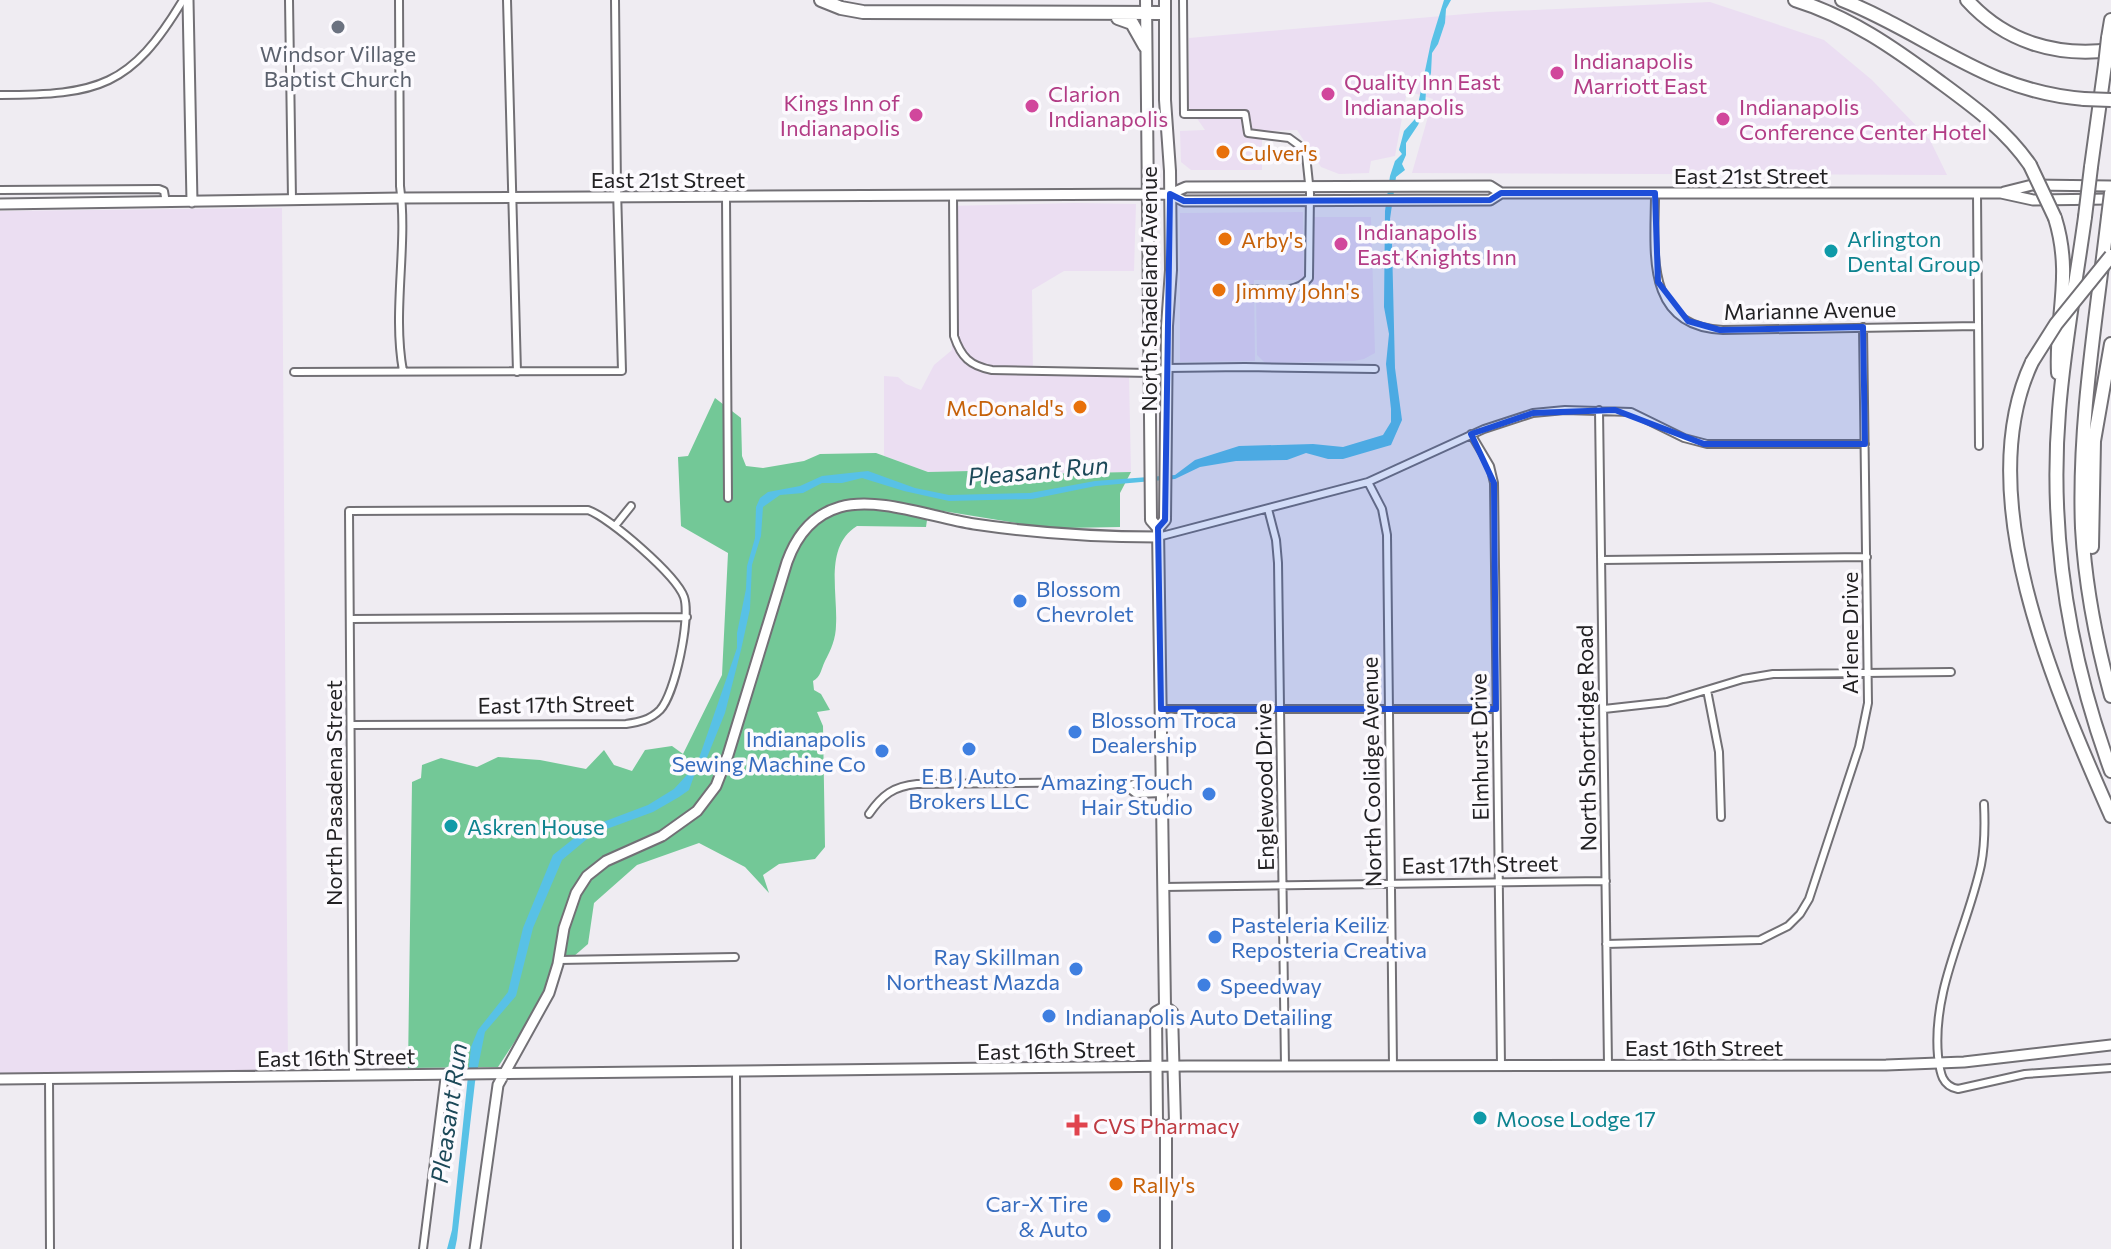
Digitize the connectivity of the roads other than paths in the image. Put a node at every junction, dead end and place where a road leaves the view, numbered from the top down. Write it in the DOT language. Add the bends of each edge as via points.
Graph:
graph roads {
  1 [pos="185,0"];
  2 [pos="289,0"];
  3 [pos="399,0"];
  4 [pos="507,0"];
  5 [pos="615,0"];
  6 [pos="821,0"];
  7 [pos="1183,0"];
  8 [pos="1795,0"];
  9 [pos="1842,0"];
  10 [pos="1967,0"];
  11 [pos="1164,6"];
  12 [pos="1146,7"];
  13 [pos="1103,14"];
  14 [pos="2111,20"];
  15 [pos="2110,44"];
  16 [pos="1145,46"];
  17 [pos="0,95"];
  18 [pos="2111,100"];
  19 [pos="2111,186"];
  20 [pos="0,190"];
  21 [pos="1310,193"];
  22 [pos="1501,193"];
  23 [pos="1655,193"];
  24 [pos="1977,193"];
  25 [pos="2001,193"];
  26 [pos="1147,194"];
  27 [pos="1170,194"];
  28 [pos="953,195"];
  29 [pos="2111,196"];
  30 [pos="618,197"];
  31 [pos="726,197"];
  32 [pos="401,198"];
  33 [pos="512,198"];
  34 [pos="292,199"];
  35 [pos="192,202"];
  36 [pos="166,203"];
  37 [pos="0,204"];
  38 [pos="2111,256"];
  39 [pos="1246,289"];
  40 [pos="1978,326"];
  41 [pos="1863,327"];
  42 [pos="2111,344"];
  43 [pos="1167,368"];
  44 [pos="1375,369"];
  45 [pos="403,371"];
  46 [pos="294,372"];
  47 [pos="517,372"];
  48 [pos="1150,373"];
  49 [pos="2059,408"];
  50 [pos="1599,410"];
  51 [pos="1471,434"];
  52 [pos="1865,444"];
  53 [pos="1979,446"];
  54 [pos="1368,482"];
  55 [pos="728,498"];
  56 [pos="341,503"];
  57 [pos="631,506"];
  58 [pos="1268,509"];
  59 [pos="349,511"];
  60 [pos="615,526"];
  61 [pos="1158,532"];
  62 [pos="1867,557"];
  63 [pos="1602,560"];
  64 [pos="687,617"];
  65 [pos="350,619"];
  66 [pos="2096,632"];
  67 [pos="1868,672"];
  68 [pos="1951,672"];
  69 [pos="1707,690"];
  70 [pos="2111,696"];
  71 [pos="1161,709"];
  72 [pos="1281,709"];
  73 [pos="1388,709"];
  74 [pos="1496,709"];
  75 [pos="1604,709"];
  76 [pos="351,725"];
  77 [pos="2111,771"];
  78 [pos="1161,781"];
  79 [pos="1127,787"];
  80 [pos="1162,793"];
  81 [pos="1984,804"];
  82 [pos="869,814"];
  83 [pos="2111,816"];
  84 [pos="1721,817"];
  85 [pos="1606,881"];
  86 [pos="1499,882"];
  87 [pos="1283,884"];
  88 [pos="1391,884"];
  89 [pos="1163,887"];
  90 [pos="1606,944"];
  91 [pos="735,957"];
  92 [pos="559,960"];
  93 [pos="1165,1007"];
  94 [pos="2111,1045"];
  95 [pos="1939,1063"];
  96 [pos="1608,1065"];
  97 [pos="1174,1066"];
  98 [pos="1285,1066"];
  99 [pos="1393,1066"];
  100 [pos="1501,1066"];
  101 [pos="1157,1067"];
  102 [pos="2111,1068"];
  103 [pos="736,1072"];
  104 [pos="445,1074"];
  105 [pos="503,1074"];
  106 [pos="353,1075"];
  107 [pos="49,1078"];
  108 [pos="0,1079"];
  109 [pos="1166,1128"];
  110 [pos="50,1249"];
  111 [pos="423,1249"];
  112 [pos="475,1249"];
  113 [pos="737,1249"];
  114 [pos="1166,1249"];
  1 -- 17 [label="street" via="150,49 117,75 68,93"];
  1 -- 35 [label="street"];
  2 -- 34 [label="street"];
  3 -- 32 [label="street"];
  4 -- 33 [label="street"];
  5 -- 30 [label="street"];
  6 -- 13 [label="highway" via="867,12"];
  7 -- 21 [label="street" via="1184,114 1245,114 1248,133 1289,138 1306,155"];
  8 -- 49 [label="highway, bridge" via="1889,44 1982,112 2030,165 2060,236 2064,272"];
  9 -- 18 [label="highway, bridge" via="1991,77 2041,93"];
  10 -- 15 [label="highway" via="1992,23 2032,44 2065,52"];
  11 -- 12 [label="highway"];
  11 -- 27 [label="main road, North Shadeland Avenue"];
  12 -- 13 [label="highway"];
  12 -- 16 [label="main road, North Shadeland Avenue"];
  13 -- 16 [label="highway" via="1132,23"];
  14 -- 15 [label="highway"];
  15 -- 49 [label="highway, bridge"];
  16 -- 26 [label="main road, North Shadeland Avenue"];
  19 -- 25 [label="street, East 21st Street" via="2032,185"];
  20 -- 36 [label="street, East 21st Street" via="159,189"];
  21 -- 22 [label="street, East 21st Street" via="1380,186 1490,186"];
  21 -- 22 [label="street, East 21st Street" via="1378,200 1490,200"];
  21 -- 27 [label="street, East 21st Street" via="1186,187"];
  21 -- 39 [label="street" via="1307,282 1296,289"];
  22 -- 23 [label="street, East 21st Street"];
  23 -- 24 [label="street, East 21st Street"];
  23 -- 41 [label="street, Marianne Avenue" via="1658,282 1666,300 1685,319 1713,329"];
  24 -- 25 [label="street, East 21st Street"];
  24 -- 40 [label="street"];
  25 -- 29 [label="street, East 21st Street" via="2033,200"];
  26 -- 27 [label="street, East 21st Street"];
  26 -- 28 [label="street, East 21st Street"];
  26 -- 48 [label="main road, North Shadeland Avenue"];
  27 -- 43 [label="main road, North Shadeland Avenue"];
  28 -- 31 [label="street, East 21st Street"];
  28 -- 48 [label="street" via="954,336 959,353 992,370"];
  29 -- 66 [label="highway, bridge" via="2082,470 2086,568"];
  30 -- 31 [label="street, East 21st Street"];
  30 -- 33 [label="street, East 21st Street"];
  30 -- 47 [label="street" via="622,371"];
  31 -- 55 [label="street"];
  32 -- 33 [label="street, East 21st Street"];
  32 -- 34 [label="street, East 21st Street"];
  32 -- 45 [label="street"];
  33 -- 47 [label="street"];
  34 -- 35 [label="street, East 21st Street"];
  35 -- 36 [label="street, East 21st Street"];
  36 -- 37 [label="street, East 21st Street"];
  38 -- 83 [label="highway, bridge" via="2032,362 2012,434 2011,473 2018,541 2046,660"];
  40 -- 41 [label="street, Marianne Avenue"];
  40 -- 53 [label="street"];
  41 -- 52 [label="street, Arlene Drive"];
  42 -- 66 [label="highway" via="2092,471"];
  43 -- 44 [label="street"];
  43 -- 48 [label="street"];
  43 -- 61 [label="main road, North Shadeland Avenue" via="1165,520"];
  45 -- 46 [label="street"];
  45 -- 47 [label="street"];
  48 -- 61 [label="main road, North Shadeland Avenue" via="1151,520"];
  49 -- 77 [label="highway" via="2057,508 2065,595 2082,679"];
  50 -- 51 [label="street" via="1533,413"];
  50 -- 52 [label="street" via="1631,412 1700,443"];
  50 -- 63 [label="street, North Shortridge Road"];
  51 -- 54 [label="street"];
  51 -- 74 [label="street, Elmhurst Drive" via="1494,483"];
  52 -- 62 [label="street, Arlene Drive"];
  54 -- 58 [label="street"];
  54 -- 73 [label="street, North Coolidge Avenue" via="1387,532"];
  56 -- 59 [label="street"];
  57 -- 60 [label="street"];
  58 -- 61 [label="street"];
  58 -- 72 [label="street, Englewood Drive" via="1278,557"];
  59 -- 60 [label="street" via="581,510"];
  59 -- 65 [label="street, North Pasadena Street"];
  60 -- 64 [label="street" via="678,585"];
  61 -- 71 [label="main road, North Shadeland Avenue"];
  61 -- 92 [label="street" via="1028,531 863,504 836,508 815,519 790,552 716,786 682,823 614,856 587,876 566,918"];
  62 -- 63 [label="street"];
  62 -- 67 [label="street, Arlene Drive"];
  63 -- 75 [label="street, North Shortridge Road"];
  64 -- 65 [label="street"];
  64 -- 76 [label="street, East 17th Street" via="668,699 646,720"];
  65 -- 76 [label="street, North Pasadena Street"];
  66 -- 70 [label="highway"];
  67 -- 68 [label="street"];
  67 -- 69 [label="street" via="1773,674"];
  67 -- 90 [label="street, Arlene Drive" via="1867,714 1859,747 1810,896 1791,924 1754,941"];
  69 -- 75 [label="street" via="1662,703"];
  69 -- 84 [label="street" via="1719,752"];
  71 -- 72 [label="street"];
  71 -- 78 [label="main road, North Shadeland Avenue"];
  72 -- 73 [label="street"];
  72 -- 87 [label="street, Englewood Drive"];
  73 -- 74 [label="street"];
  73 -- 88 [label="street, North Coolidge Avenue"];
  74 -- 86 [label="street, Elmhurst Drive"];
  75 -- 85 [label="street, North Shortridge Road"];
  76 -- 106 [label="street, North Pasadena Street"];
  78 -- 79 [label="street"];
  78 -- 80 [label="main road, North Shadeland Avenue"];
  79 -- 80 [label="street" via="1136,794"];
  79 -- 82 [label="street" via="1110,782 907,785 885,794"];
  80 -- 89 [label="main road, North Shadeland Avenue"];
  81 -- 95 [label="street" via="1981,865 1940,1001"];
  85 -- 86 [label="street, East 17th Street"];
  85 -- 90 [label="street, North Shortridge Road"];
  86 -- 88 [label="street, East 17th Street"];
  86 -- 100 [label="street, Elmhurst Drive"];
  87 -- 88 [label="street, East 17th Street"];
  87 -- 89 [label="street, East 17th Street"];
  87 -- 98 [label="street, Englewood Drive"];
  88 -- 99 [label="street, North Coolidge Avenue"];
  89 -- 93 [label="main road, North Shadeland Avenue"];
  90 -- 96 [label="street, North Shortridge Road"];
  91 -- 92 [label="street"];
  92 -- 105 [label="street" via="545,1003"];
  93 -- 97 [label="main road, North Shadeland Avenue" via="1172,1012"];
  93 -- 101 [label="main road, North Shadeland Avenue" via="1156,1012"];
  94 -- 95 [label="street, East 16th Street"];
  95 -- 96 [label="street, East 16th Street"];
  95 -- 102 [label="street" via="1944,1083 1958,1089 2025,1074"];
  96 -- 100 [label="street, East 16th Street"];
  97 -- 98 [label="street, East 16th Street"];
  97 -- 101 [label="street, East 16th Street"];
  97 -- 109 [label="main road, North Shadeland Avenue" via="1175,1122"];
  98 -- 99 [label="street, East 16th Street"];
  99 -- 100 [label="street, East 16th Street"];
  101 -- 103 [label="street, East 16th Street"];
  101 -- 109 [label="main road, North Shadeland Avenue" via="1157,1122"];
  103 -- 105 [label="street, East 16th Street"];
  103 -- 113 [label="street"];
  104 -- 105 [label="street, East 16th Street"];
  104 -- 106 [label="street, East 16th Street"];
  104 -- 111 [label="street"];
  105 -- 112 [label="street" via="494,1103"];
  106 -- 107 [label="street, East 16th Street"];
  107 -- 108 [label="street, East 16th Street"];
  107 -- 110 [label="street"];
  109 -- 114 [label="main road, North Shadeland Avenue"];
}
